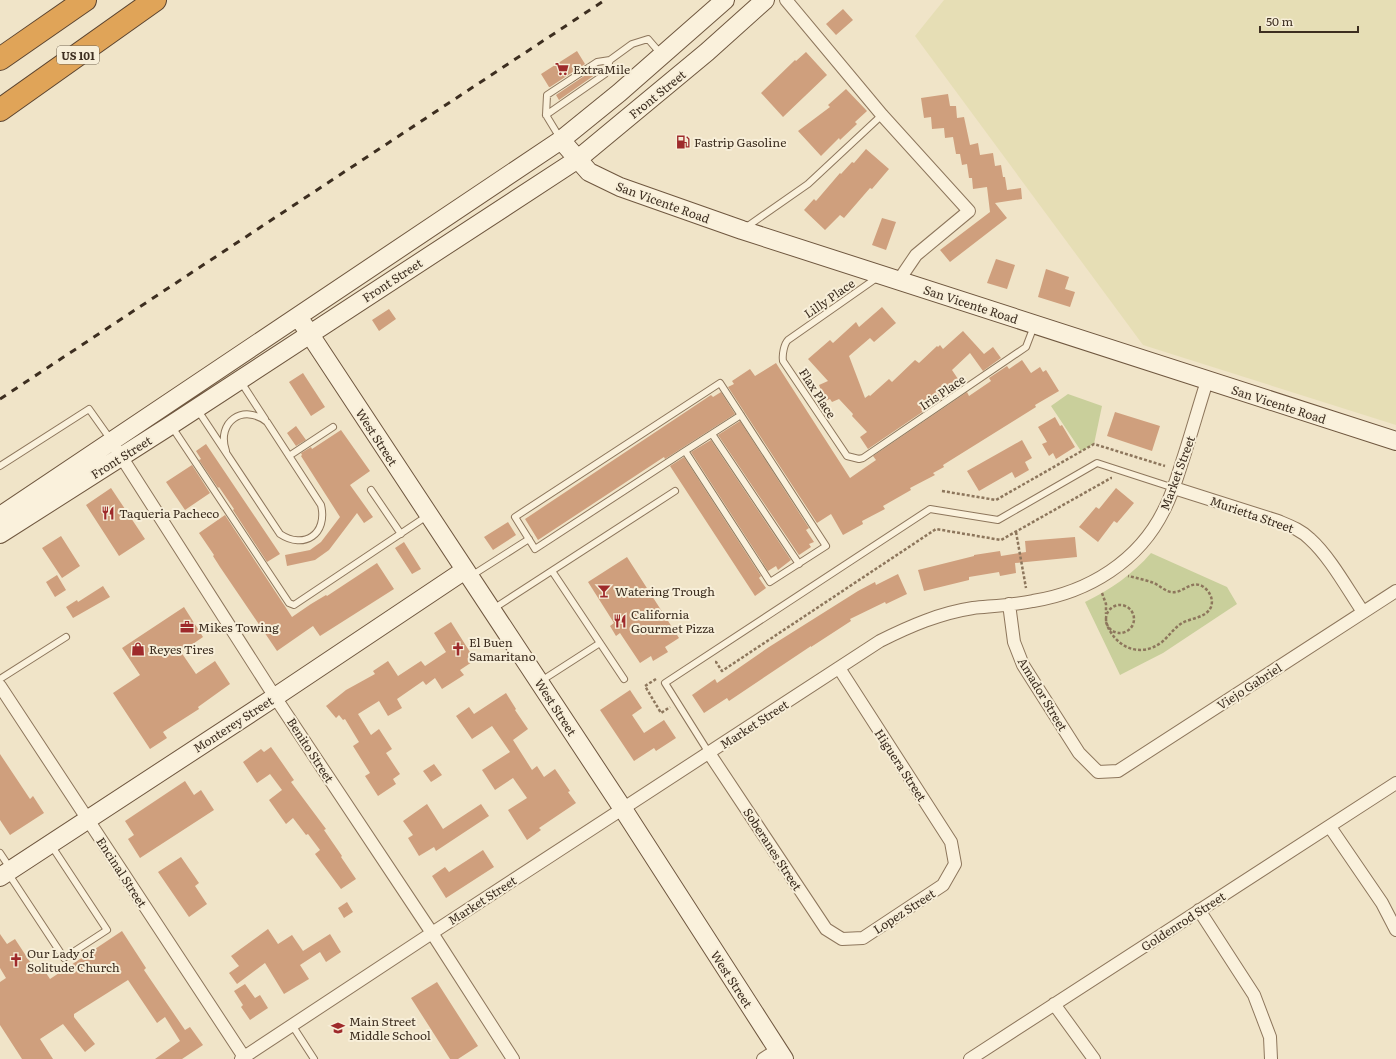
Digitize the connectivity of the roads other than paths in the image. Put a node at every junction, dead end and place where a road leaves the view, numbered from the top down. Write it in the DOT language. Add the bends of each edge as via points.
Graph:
graph roads {
  1 [pos="85,0"];
  2 [pos="155,0"];
  3 [pos="726,0"];
  4 [pos="765,0"];
  5 [pos="786,0"];
  6 [pos="662,55"];
  7 [pos="0,59"];
  8 [pos="610,60"];
  9 [pos="0,110"];
  10 [pos="546,115"];
  11 [pos="882,115"];
  12 [pos="561,140"];
  13 [pos="578,159"];
  14 [pos="742,230"];
  15 [pos="891,278"];
  16 [pos="298,317"];
  17 [pos="1035,325"];
  18 [pos="310,334"];
  19 [pos="788,340"];
  20 [pos="240,380"];
  21 [pos="1207,381"];
  22 [pos="197,409"];
  23 [pos="741,415"];
  24 [pos="267,422"];
  25 [pos="171,425"];
  26 [pos="332,428"];
  27 [pos="712,434"];
  28 [pos="111,441"];
  29 [pos="1396,441"];
  30 [pos="226,451"];
  31 [pos="685,452"];
  32 [pos="121,456"];
  33 [pos="289,456"];
  34 [pos="847,456"];
  35 [pos="0,466"];
  36 [pos="1174,488"];
  37 [pos="371,490"];
  38 [pos="675,491"];
  39 [pos="429,515"];
  40 [pos="0,516"];
  41 [pos="0,534"];
  42 [pos="401,534"];
  43 [pos="528,539"];
  44 [pos="798,564"];
  45 [pos="552,571"];
  46 [pos="468,573"];
  47 [pos="1396,591"];
  48 [pos="1009,604"];
  49 [pos="492,610"];
  50 [pos="1363,612"];
  51 [pos="66,637"];
  52 [pos="600,643"];
  53 [pos="838,668"];
  54 [pos="0,679"];
  55 [pos="624,679"];
  56 [pos="539,682"];
  57 [pos="0,686"];
  58 [pos="275,697"];
  59 [pos="709,753"];
  60 [pos="1098,772"];
  61 [pos="1396,783"];
  62 [pos="623,809"];
  63 [pos="87,819"];
  64 [pos="1330,827"];
  65 [pos="51,843"];
  66 [pos="0,853"];
  67 [pos="955,864"];
  68 [pos="6,873"];
  69 [pos="1199,910"];
  70 [pos="1396,930"];
  71 [pos="432,933"];
  72 [pos="842,939"];
  73 [pos="1054,1004"];
  74 [pos="292,1025"];
  75 [pos="775,1056"];
  76 [pos="242,1058"];
  77 [pos="314,1059"];
  78 [pos="513,1059"];
  79 [pos="970,1059"];
  80 [pos="1094,1059"];
  81 [pos="1271,1059"];
  1 -- 7 [label="highway"];
  2 -- 9 [label="highway, US 101"];
  3 -- 6 [label="street, Front Street"];
  4 -- 13 [label="street, Front Street" via="707,52"];
  5 -- 11 [label="street"];
  6 -- 8 [label="lane" via="648,39 632,44"];
  6 -- 12 [label="street, Front Street"];
  8 -- 10 [label="lane" via="605,74"];
  8 -- 10 [label="lane" via="597,62 547,95"];
  10 -- 12 [label="lane"];
  11 -- 14 [label="lane" via="808,184"];
  11 -- 15 [label="street" via="969,211"];
  12 -- 13 [label="street, San Vicente Road"];
  12 -- 16 [label="street, Front Street"];
  13 -- 14 [label="street, San Vicente Road" via="589,172 620,188"];
  13 -- 18 [label="street, Front Street"];
  14 -- 15 [label="street, San Vicente Road"];
  15 -- 17 [label="street, San Vicente Road"];
  15 -- 19 [label="lane, Lilly Place" via="875,279"];
  16 -- 18 [label="street, West Street"];
  16 -- 28 [label="street, Front Street"];
  17 -- 21 [label="street, San Vicente Road"];
  17 -- 34 [label="lane, Iris Place" via="1026,347 863,458"];
  18 -- 20 [label="street, Front Street"];
  18 -- 39 [label="street, West Street"];
  19 -- 34 [label="lane, Flax Place" via="783,361"];
  20 -- 22 [label="street, Front Street"];
  20 -- 24 [label="lane"];
  21 -- 29 [label="street, San Vicente Road"];
  21 -- 36 [label="street, Market Street"];
  22 -- 25 [label="street, Front Street"];
  22 -- 30 [label="lane"];
  23 -- 27 [label="lane"];
  23 -- 43 [label="lane" via="720,383 515,517"];
  23 -- 44 [label="lane" via="826,546"];
  24 -- 30 [label="lane" via="253,414 245,414 234,419 226,427 223,435"];
  24 -- 33 [label="lane"];
  25 -- 32 [label="street, Front Street"];
  25 -- 42 [label="lane" via="289,603 294,605"];
  26 -- 33 [label="lane"];
  27 -- 31 [label="lane"];
  27 -- 44 [label="lane"];
  28 -- 32 [label="street, Benito Street"];
  28 -- 35 [label="lane" via="89,409"];
  28 -- 40 [label="street, Front Street"];
  30 -- 33 [label="lane" via="280,534 291,540 304,540 318,530 323,514 321,506"];
  31 -- 43 [label="lane" via="536,549"];
  31 -- 44 [label="lane" via="770,582"];
  32 -- 41 [label="street, Front Street"];
  32 -- 58 [label="street, Benito Street"];
  36 -- 48 [label="street, Market Street" via="1165,510 1146,539 1103,577 1087,586 1053,598"];
  36 -- 50 [label="street, Murietta Street" via="1295,528 1311,539 1327,558"];
  36 -- 59 [label="lane" via="1097,463 998,520 930,509 665,683"];
  37 -- 42 [label="lane"];
  38 -- 45 [label="lane"];
  39 -- 42 [label="lane"];
  39 -- 46 [label="street, West Street"];
  43 -- 46 [label="lane"];
  45 -- 49 [label="lane"];
  45 -- 52 [label="lane"];
  46 -- 49 [label="street, West Street"];
  46 -- 58 [label="street, Monterey Street"];
  47 -- 50 [label="street, Viejo Gabriel"];
  48 -- 53 [label="street, Market Street" via="973,608 931,618 880,641"];
  48 -- 60 [label="street, Amador Street" via="1014,642 1023,665 1079,753"];
  49 -- 56 [label="street, West Street"];
  50 -- 60 [label="street, Viejo Gabriel" via="1118,771"];
  51 -- 54 [label="lane"];
  52 -- 55 [label="lane"];
  52 -- 56 [label="lane"];
  53 -- 59 [label="street, Market Street"];
  53 -- 67 [label="street, Higuera Street" via="951,842"];
  56 -- 62 [label="street, West Street"];
  57 -- 63 [label="street, Encinal Street"];
  58 -- 63 [label="street, Monterey Street"];
  58 -- 71 [label="street, Benito Street"];
  59 -- 62 [label="street, Market Street"];
  59 -- 72 [label="street, Soberanes Street" via="826,929"];
  61 -- 64 [label="street, Goldenrod Street"];
  62 -- 71 [label="street, Market Street"];
  62 -- 75 [label="street, West Street"];
  63 -- 65 [label="street, Monterey Street"];
  63 -- 76 [label="street, Encinal Street"];
  64 -- 69 [label="street, Goldenrod Street"];
  64 -- 70 [label="street" via="1382,903"];
  65 -- 68 [label="street, Monterey Street"];
  65 -- 68 [label="lane" via="107,930 64,958"];
  66 -- 68 [label="lane"];
  67 -- 72 [label="street, Lopez Street" via="943,885 863,938"];
  69 -- 73 [label="street, Goldenrod Street"];
  69 -- 81 [label="street" via="1254,995 1270,1037"];
  71 -- 74 [label="street, Market Street"];
  71 -- 78 [label="street, Benito Street"];
  73 -- 79 [label="street, Goldenrod Street"];
  73 -- 80 [label="street"];
  74 -- 76 [label="street, Market Street"];
  74 -- 77 [label="lane"];
}
